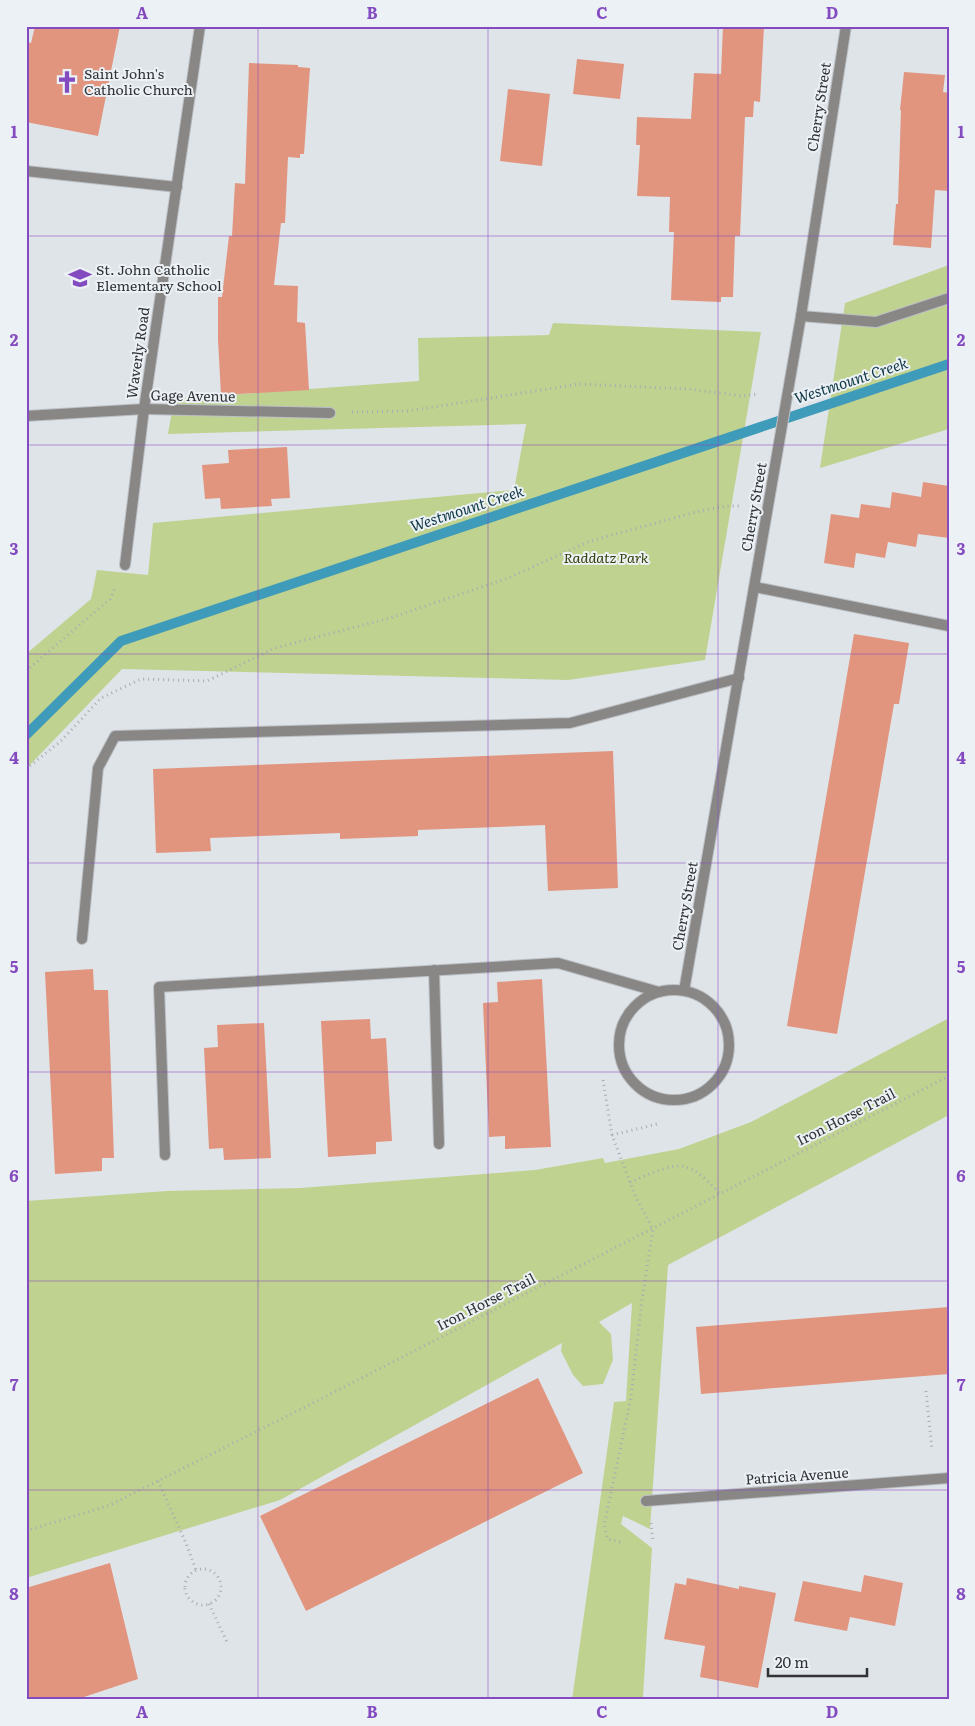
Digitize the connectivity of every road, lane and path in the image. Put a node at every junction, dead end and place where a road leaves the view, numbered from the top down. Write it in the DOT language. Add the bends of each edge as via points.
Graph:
graph roads {
  1 [pos="200,26"];
  2 [pos="846,26"];
  3 [pos="26,171"];
  4 [pos="177,187"];
  5 [pos="949,298"];
  6 [pos="801,316"];
  7 [pos="758,394"];
  8 [pos="144,409"];
  9 [pos="330,413"];
  10 [pos="26,416"];
  11 [pos="739,506"];
  12 [pos="125,565"];
  13 [pos="755,587"];
  14 [pos="949,626"];
  15 [pos="26,671"];
  16 [pos="739,678"];
  17 [pos="26,769"];
  18 [pos="82,939"];
  19 [pos="434,970"];
  20 [pos="684,991"];
  21 [pos="659,992"];
  22 [pos="949,1076"];
  23 [pos="602,1080"];
  24 [pos="657,1124"];
  25 [pos="612,1135"];
  26 [pos="439,1144"];
  27 [pos="165,1155"];
  28 [pos="630,1182"];
  29 [pos="720,1194"];
  30 [pos="653,1230"];
  31 [pos="926,1391"];
  32 [pos="932,1450"];
  33 [pos="949,1478"];
  34 [pos="158,1481"];
  35 [pos="646,1501"];
  36 [pos="26,1532"];
  37 [pos="622,1543"];
  38 [pos="196,1570"];
  39 [pos="209,1604"];
  40 [pos="227,1642"];
  1 -- 4 [label="street, Waverly Road"];
  2 -- 6 [label="street, Cherry Street"];
  3 -- 4 [label="street"];
  4 -- 8 [label="street, Waverly Road"];
  5 -- 6 [label="street" via="876,322"];
  6 -- 13 [label="street, Cherry Street"];
  7 -- 9 [label="path" via="742,396 688,389 579,384 408,410"];
  8 -- 9 [label="street, Gage Avenue"];
  8 -- 10 [label="street, Gage Avenue"];
  8 -- 12 [label="street, Waverly Road"];
  11 -- 17 [label="path" via="700,511 590,541 508,578 390,618 275,648 207,681 141,679 101,698 61,741"];
  12 -- 15 [label="path" via="110,599"];
  13 -- 14 [label="street"];
  13 -- 16 [label="street, Cherry Street"];
  16 -- 18 [label="street" via="570,723 115,736 98,768"];
  16 -- 20 [label="street, Cherry Street"];
  19 -- 21 [label="street" via="558,963"];
  19 -- 26 [label="street"];
  19 -- 27 [label="street" via="158,987"];
  20 -- 21 [label="street"];
  20 -- 21 [label="street" via="702,997 716,1009 726,1025 730,1043 727,1062 718,1078 704,1091 687,1098 668,1100 650,1094 635,1083 624,1068 620,1050 621,1031 629,1014 642,1000"];
  22 -- 29 [label="path, Iron Horse Trail"];
  23 -- 25 [label="path"];
  24 -- 25 [label="path"];
  25 -- 28 [label="path"];
  28 -- 29 [label="path" via="671,1167 687,1167"];
  28 -- 30 [label="path"];
  29 -- 30 [label="path, Iron Horse Trail"];
  30 -- 34 [label="path, Iron Horse Trail"];
  30 -- 37 [label="path" via="631,1397 604,1526 608,1539"];
  31 -- 32 [label="path"];
  33 -- 35 [label="street, Patricia Avenue"];
  34 -- 36 [label="path, Iron Horse Trail" via="110,1505"];
  34 -- 38 [label="path"];
  38 -- 39 [label="path" via="187,1578 185,1590 191,1601"];
  38 -- 39 [label="path" via="212,1571 220,1580 221,1592"];
  39 -- 40 [label="path"];
}
